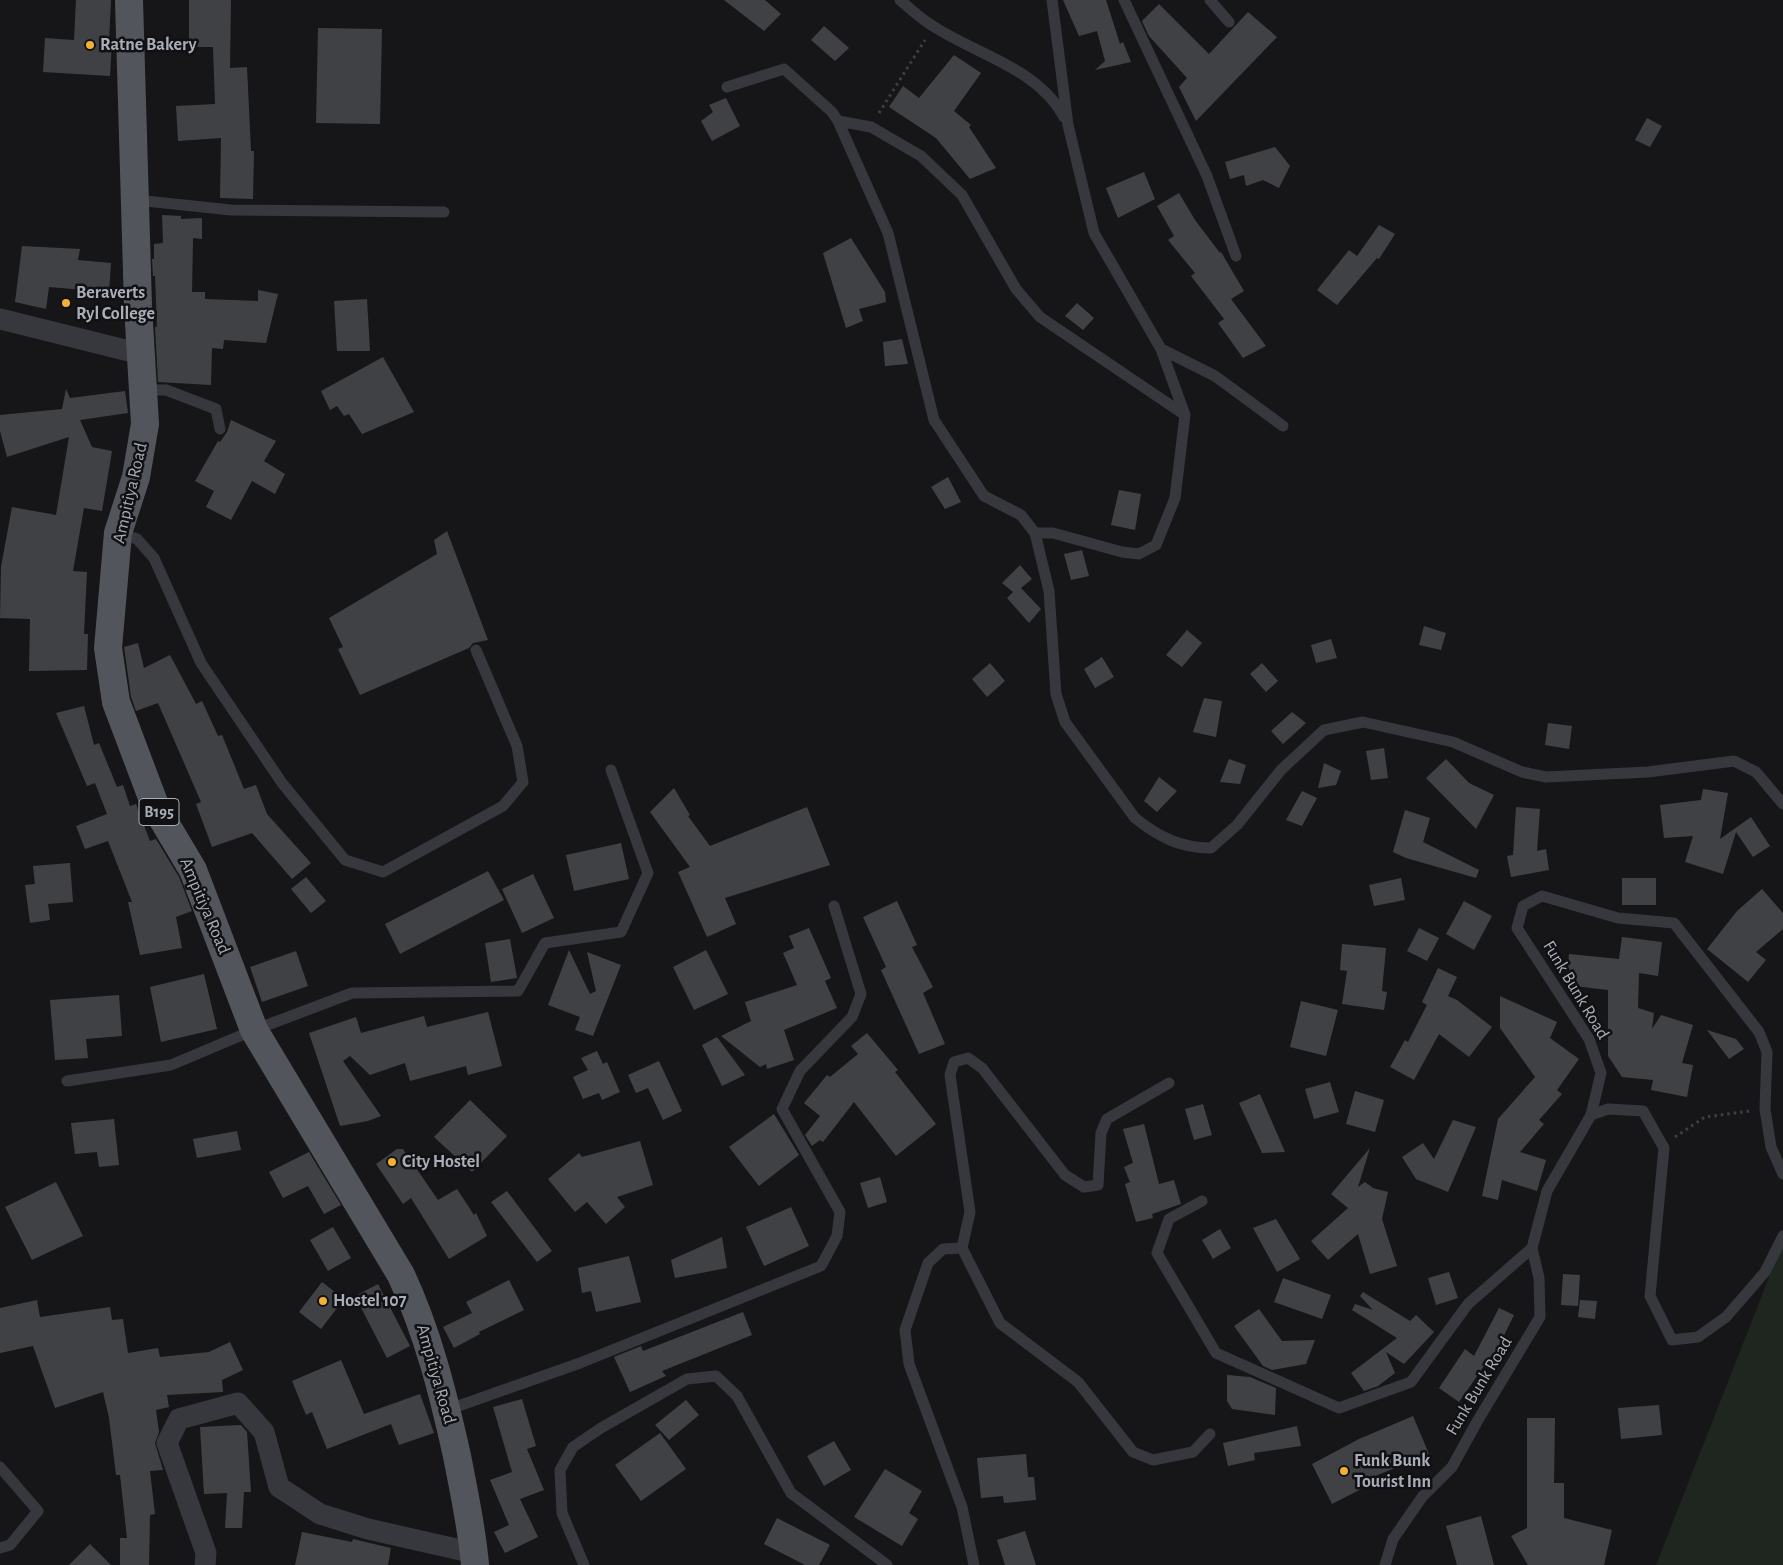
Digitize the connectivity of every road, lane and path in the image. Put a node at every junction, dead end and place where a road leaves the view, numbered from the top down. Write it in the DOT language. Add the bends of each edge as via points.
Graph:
graph roads {
  1 [pos="129,0"];
  2 [pos="900,0"];
  3 [pos="1052,0"];
  4 [pos="1124,0"];
  5 [pos="1210,0"];
  6 [pos="1229,22"];
  7 [pos="933,26"];
  8 [pos="727,86"];
  9 [pos="838,121"];
  10 [pos="1068,125"];
  11 [pos="871,127"];
  12 [pos="136,200"];
  13 [pos="444,212"];
  14 [pos="1236,256"];
  15 [pos="0,319"];
  16 [pos="1161,349"];
  17 [pos="141,354"];
  18 [pos="144,390"];
  19 [pos="1185,415"];
  20 [pos="1283,426"];
  21 [pos="220,429"];
  22 [pos="118,533"];
  23 [pos="1035,533"];
  24 [pos="476,650"];
  25 [pos="611,770"];
  26 [pos="1783,804"];
  27 [pos="834,906"];
  28 [pos="254,1030"];
  29 [pos="67,1081"];
  30 [pos="1170,1083"];
  31 [pos="1765,1109"];
  32 [pos="1591,1115"];
  33 [pos="1664,1148"];
  34 [pos="1783,1174"];
  35 [pos="1202,1201"];
  36 [pos="1783,1236"];
  37 [pos="962,1248"];
  38 [pos="1532,1248"];
  39 [pos="447,1410"];
  40 [pos="1210,1434"];
  41 [pos="0,1467"];
  42 [pos="0,1548"];
  43 [pos="475,1559"];
  44 [pos="205,1565"];
  45 [pos="584,1565"];
  46 [pos="887,1565"];
  47 [pos="974,1565"];
  48 [pos="1385,1565"];
  1 -- 12 [label="main road, Ampitiya Road / B195"];
  2 -- 7 [label="lane"];
  3 -- 10 [label="lane"];
  4 -- 14 [label="lane" via="1207,176"];
  5 -- 6 [label="lane"];
  7 -- 10 [label="lane" via="1033,80 1056,102"];
  7 -- 11 [label="path"];
  8 -- 9 [label="lane" via="784,69"];
  9 -- 11 [label="lane"];
  9 -- 23 [label="lane" via="888,233 934,420 984,496 1021,515"];
  10 -- 16 [label="lane" via="1094,233"];
  11 -- 19 [label="lane" via="921,156 962,195 1016,289 1040,317"];
  12 -- 13 [label="lane" via="231,210"];
  12 -- 17 [label="main road, Ampitiya Road / B195"];
  15 -- 17 [label="street"];
  16 -- 19 [label="lane"];
  16 -- 20 [label="lane" via="1215,376"];
  17 -- 18 [label="main road, Ampitiya Road / B195"];
  18 -- 21 [label="lane" via="166,390 216,409"];
  18 -- 22 [label="main road, Ampitiya Road / B195" via="146,424 136,477"];
  19 -- 23 [label="lane" via="1175,498 1156,545 1139,554 1053,533"];
  22 -- 24 [label="lane" via="137,539 154,558 201,663 282,783 345,860 383,872 503,806 523,782 517,746"];
  22 -- 28 [label="main road, Ampitiya Road / B195" via="108,648 116,702 156,808 193,870"];
  23 -- 26 [label="lane" via="1049,591 1056,694 1065,722 1135,818 1150,830 1188,848 1210,848 1237,825 1281,770 1324,730 1362,722 1453,742 1522,772 1546,777 1648,772 1734,761 1756,772"];
  25 -- 28 [label="lane" via="648,873 621,932 546,943 518,991 352,993"];
  27 -- 39 [label="lane" via="861,994 852,1017 800,1071 782,1110 840,1212 837,1236 821,1266 580,1363"];
  28 -- 29 [label="lane" via="171,1065"];
  28 -- 39 [label="main road, Ampitiya Road / B195" via="401,1275 419,1315"];
  30 -- 37 [label="lane" via="1107,1120 1101,1134 1098,1185 1084,1187 1065,1174 982,1068 968,1058 954,1062 950,1075 970,1212"];
  31 -- 32 [label="lane, Funk Bunk Road" via="1767,1052 1759,1032 1674,923 1618,918 1542,896 1523,906 1517,928 1589,1039 1600,1073"];
  31 -- 33 [label="path" via="1705,1117 1682,1131"];
  31 -- 34 [label="lane, Funk Bunk Road" via="1771,1147"];
  32 -- 33 [label="lane" via="1608,1109 1643,1111"];
  32 -- 38 [label="lane, Funk Bunk Road" via="1547,1191"];
  33 -- 36 [label="lane" via="1650,1296 1672,1340 1698,1337 1726,1317 1765,1272"];
  35 -- 38 [label="lane" via="1168,1218 1157,1253 1216,1353 1339,1408 1411,1382 1468,1304"];
  37 -- 40 [label="lane" via="1000,1323 1078,1382 1133,1452 1153,1460 1194,1452"];
  37 -- 47 [label="lane" via="943,1249 928,1263 906,1330 909,1364 962,1507"];
  38 -- 48 [label="lane, Funk Bunk Road" via="1539,1278 1540,1317 1452,1468 1422,1497 1393,1539"];
  39 -- 43 [label="main road, Ampitiya Road / B195"];
  41 -- 42 [label="lane" via="38,1511 10,1544"];
  43 -- 44 [label="street" via="320,1514 279,1487 264,1432 238,1403 179,1419 166,1443 206,1553"];
  45 -- 46 [label="lane" via="562,1513 560,1470 573,1447 687,1379 716,1376 737,1396 791,1493"];
}
